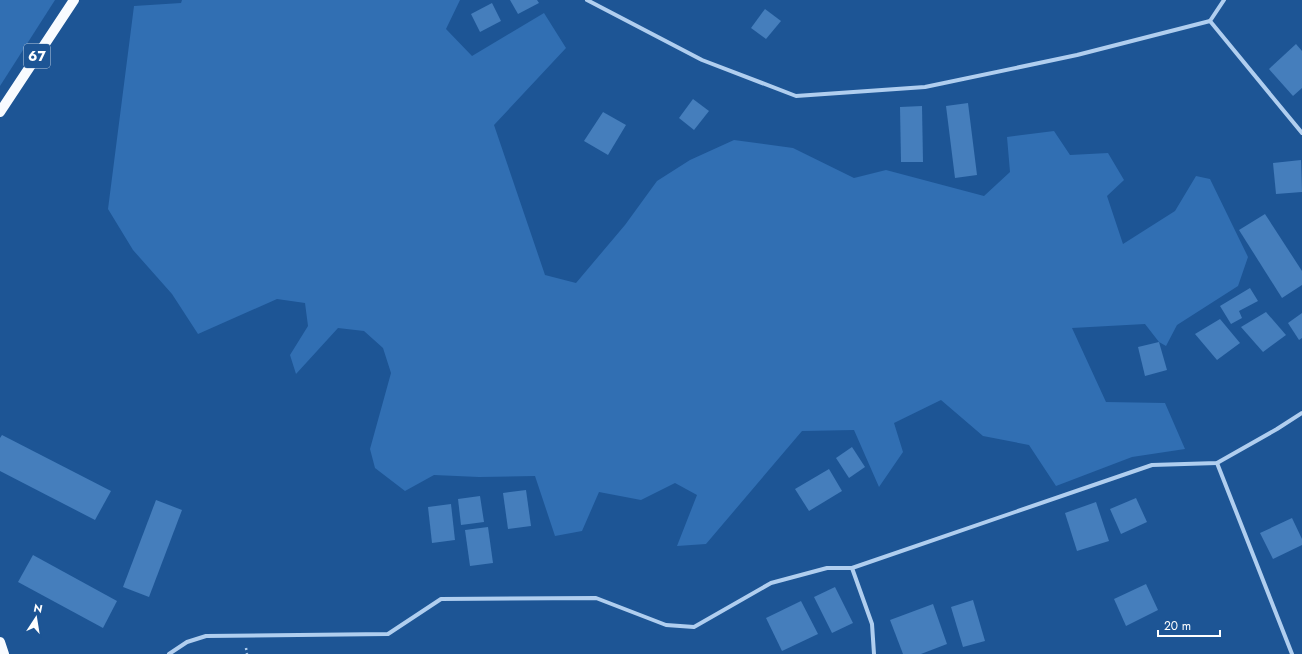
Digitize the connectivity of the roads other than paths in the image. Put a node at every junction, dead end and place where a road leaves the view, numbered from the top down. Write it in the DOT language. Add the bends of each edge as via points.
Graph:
graph roads {
  1 [pos="74,0"];
  2 [pos="587,0"];
  3 [pos="1224,0"];
  4 [pos="1210,21"];
  5 [pos="0,112"];
  6 [pos="1302,133"];
  7 [pos="1302,413"];
  8 [pos="1217,463"];
  9 [pos="852,568"];
  10 [pos="0,642"];
  11 [pos="4,654"];
  12 [pos="169,654"];
  13 [pos="874,654"];
  14 [pos="1292,654"];
  1 -- 5 [label="main road, 67"];
  2 -- 4 [label="street" via="702,60 796,96 925,87 1077,55"];
  3 -- 4 [label="street"];
  4 -- 6 [label="street"];
  7 -- 8 [label="street"];
  8 -- 9 [label="street" via="1152,465"];
  8 -- 14 [label="street"];
  9 -- 12 [label="street" via="827,568 771,583 694,627 666,625 596,598 441,599 388,634 206,636 187,642"];
  9 -- 13 [label="street" via="872,624"];
  10 -- 11 [label="main road"];
}
